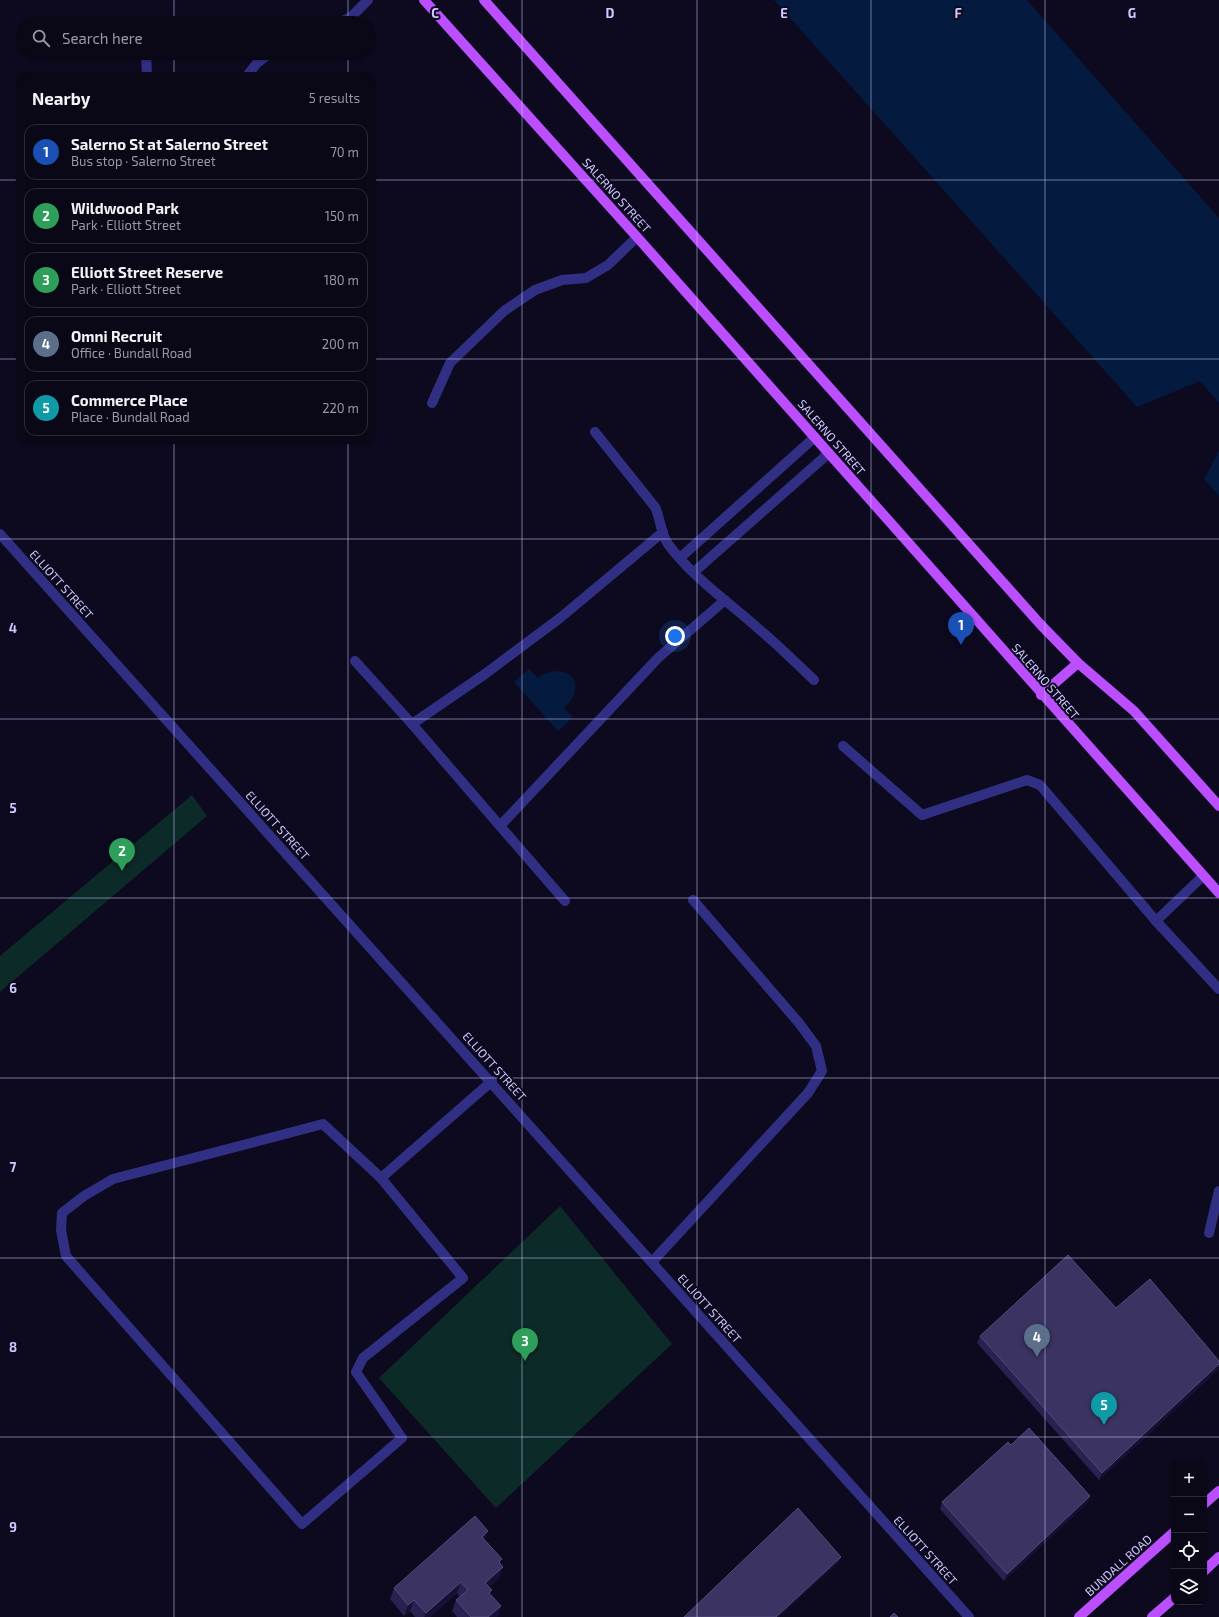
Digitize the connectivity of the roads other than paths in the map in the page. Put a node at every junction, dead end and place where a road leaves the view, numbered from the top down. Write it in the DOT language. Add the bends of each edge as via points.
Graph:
graph roads {
  1 [pos="368,0"];
  2 [pos="424,0"];
  3 [pos="484,0"];
  4 [pos="352,16"];
  5 [pos="146,60"];
  6 [pos="261,60"];
  7 [pos="147,72"];
  8 [pos="249,72"];
  9 [pos="637,237"];
  10 [pos="432,403"];
  11 [pos="595,432"];
  12 [pos="815,437"];
  13 [pos="829,453"];
  14 [pos="663,532"];
  15 [pos="0,534"];
  16 [pos="681,557"];
  17 [pos="694,572"];
  18 [pos="724,600"];
  19 [pos="355,661"];
  20 [pos="1078,663"];
  21 [pos="814,680"];
  22 [pos="1042,695"];
  23 [pos="412,724"];
  24 [pos="843,746"];
  25 [pos="1219,806"];
  26 [pos="500,826"];
  27 [pos="1203,876"];
  28 [pos="1219,893"];
  29 [pos="693,900"];
  30 [pos="565,901"];
  31 [pos="1156,921"];
  32 [pos="1219,989"];
  33 [pos="492,1082"];
  34 [pos="381,1178"];
  35 [pos="1219,1191"];
  36 [pos="1209,1232"];
  37 [pos="652,1262"];
  38 [pos="1219,1491"];
  39 [pos="1207,1501"];
  40 [pos="1173,1533"];
  41 [pos="1219,1557"];
  42 [pos="1206,1569"];
  43 [pos="1171,1601"];
  44 [pos="969,1617"];
  45 [pos="1079,1617"];
  46 [pos="1152,1617"];
  1 -- 4 [label="street"];
  2 -- 9 [label="main road, SALERNO STREET"];
  3 -- 20 [label="main road" via="1041,625"];
  5 -- 7 [label="street"];
  6 -- 8 [label="street"];
  9 -- 10 [label="street" via="608,266 586,278 562,280 536,290 504,311 450,363"];
  9 -- 12 [label="main road, SALERNO STREET"];
  11 -- 14 [label="street" via="655,507"];
  12 -- 13 [label="main road, SALERNO STREET"];
  12 -- 16 [label="street"];
  13 -- 17 [label="street"];
  13 -- 22 [label="main road, SALERNO STREET"];
  14 -- 16 [label="street" via="668,544"];
  14 -- 23 [label="street" via="560,618"];
  15 -- 33 [label="street, ELLIOTT STREET"];
  16 -- 17 [label="street"];
  17 -- 18 [label="street"];
  18 -- 21 [label="street"];
  18 -- 26 [label="street" via="658,658"];
  19 -- 23 [label="street"];
  20 -- 22 [label="main road"];
  20 -- 25 [label="main road" via="1134,711"];
  22 -- 27 [label="main road, SALERNO STREET"];
  23 -- 26 [label="street"];
  24 -- 31 [label="street" via="922,815 1027,780 1040,785"];
  26 -- 30 [label="street"];
  27 -- 28 [label="main road, SALERNO STREET"];
  27 -- 31 [label="street"];
  29 -- 37 [label="street" via="799,1023 816,1046 822,1070 808,1093"];
  31 -- 32 [label="street"];
  33 -- 34 [label="street"];
  33 -- 37 [label="street, ELLIOTT STREET"];
  34 -- 34 [label="street" via="463,1278 363,1358 356,1372 402,1438 302,1524 66,1256 61,1230 62,1214 84,1196 113,1179 323,1124"];
  35 -- 36 [label="street"];
  37 -- 44 [label="street, ELLIOTT STREET"];
  38 -- 39 [label="main road"];
  40 -- 45 [label="main road, BUNDALL ROAD"];
  41 -- 42 [label="main road"];
  43 -- 46 [label="main road"];
}
